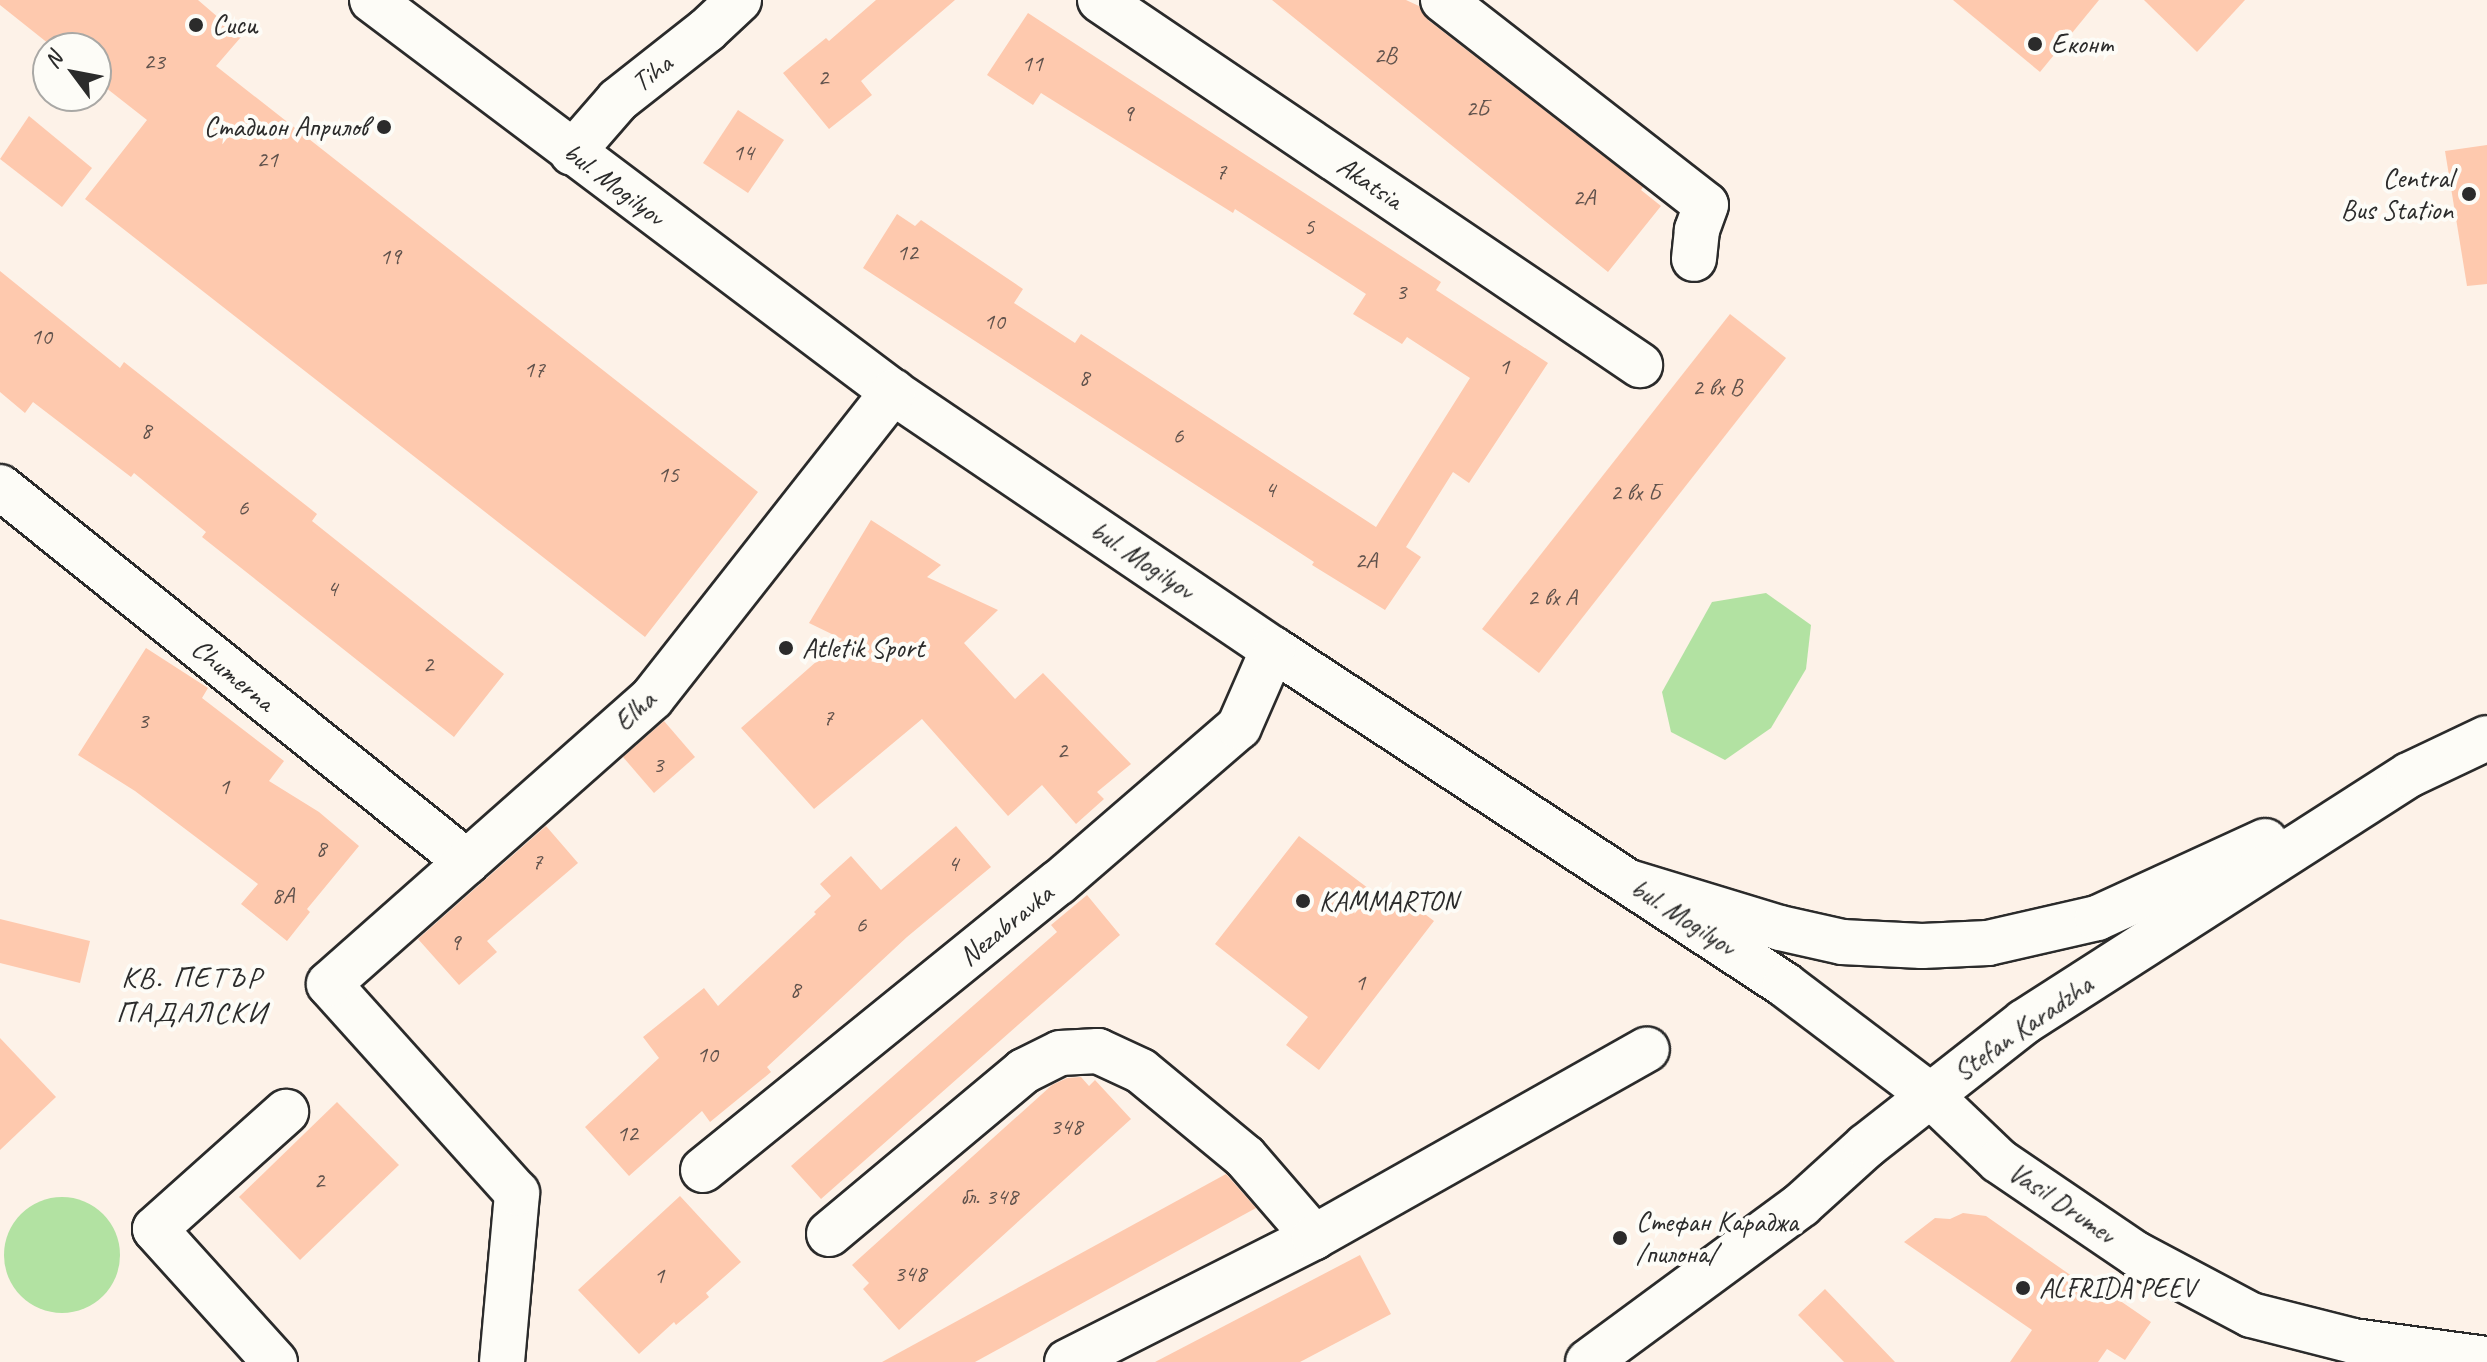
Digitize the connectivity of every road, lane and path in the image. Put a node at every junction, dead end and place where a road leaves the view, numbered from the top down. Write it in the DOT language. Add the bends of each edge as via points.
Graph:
graph roads {
  1 [pos="372,0"];
  2 [pos="739,0"];
  3 [pos="1100,0"];
  4 [pos="1443,0"];
  5 [pos="572,153"];
  6 [pos="1694,259"];
  7 [pos="1640,365"];
  8 [pos="893,392"];
  9 [pos="0,487"];
  10 [pos="1273,649"];
  11 [pos="2487,738"];
  12 [pos="2409,775"];
  13 [pos="467,862"];
  14 [pos="1629,882"];
  15 [pos="1647,1049"];
  16 [pos="1930,1095"];
  17 [pos="286,1112"];
  18 [pos="703,1170"];
  19 [pos="829,1234"];
  20 [pos="1314,1237"];
  21 [pos="2353,1351"];
  22 [pos="2487,1359"];
  23 [pos="275,1362"];
  24 [pos="502,1362"];
  25 [pos="1067,1362"];
  26 [pos="1588,1362"];
  1 -- 5 [label="street, bul. Mogilyov"];
  2 -- 5 [label="street, Tiha" via="618,100"];
  3 -- 7 [label="street, Akatsia"];
  4 -- 6 [label="street" via="1706,205"];
  5 -- 8 [label="street, bul. Mogilyov"];
  8 -- 10 [label="street, bul. Mogilyov"];
  8 -- 13 [label="street, Elha" via="652,698"];
  9 -- 13 [label="street, Chumerna"];
  10 -- 14 [label="street, bul. Mogilyov"];
  10 -- 18 [label="street, Nezabravka" via="1239,727 1058,883"];
  11 -- 12 [label="street, Stefan Karadzha"];
  12 -- 14 [label="street" via="2097,918 1988,943 1842,942"];
  12 -- 16 [label="street, Stefan Karadzha" via="2024,1022"];
  13 -- 24 [label="street, Elha" via="329,984 517,1193"];
  14 -- 16 [label="street, bul. Mogilyov" via="1785,985"];
  15 -- 20 [label="street"];
  16 -- 21 [label="street, Vasil Drumev" via="1999,1161 2136,1254 2251,1315"];
  16 -- 26 [label="street, Stefan Karadzha" via="1801,1205"];
  17 -- 23 [label="street" via="155,1229"];
  19 -- 20 [label="street" via="1024,1071 1060,1053 1098,1051 1141,1071 1245,1157"];
  20 -- 25 [label="street"];
  21 -- 22 [label="street, Vasil Drumev"];
}
